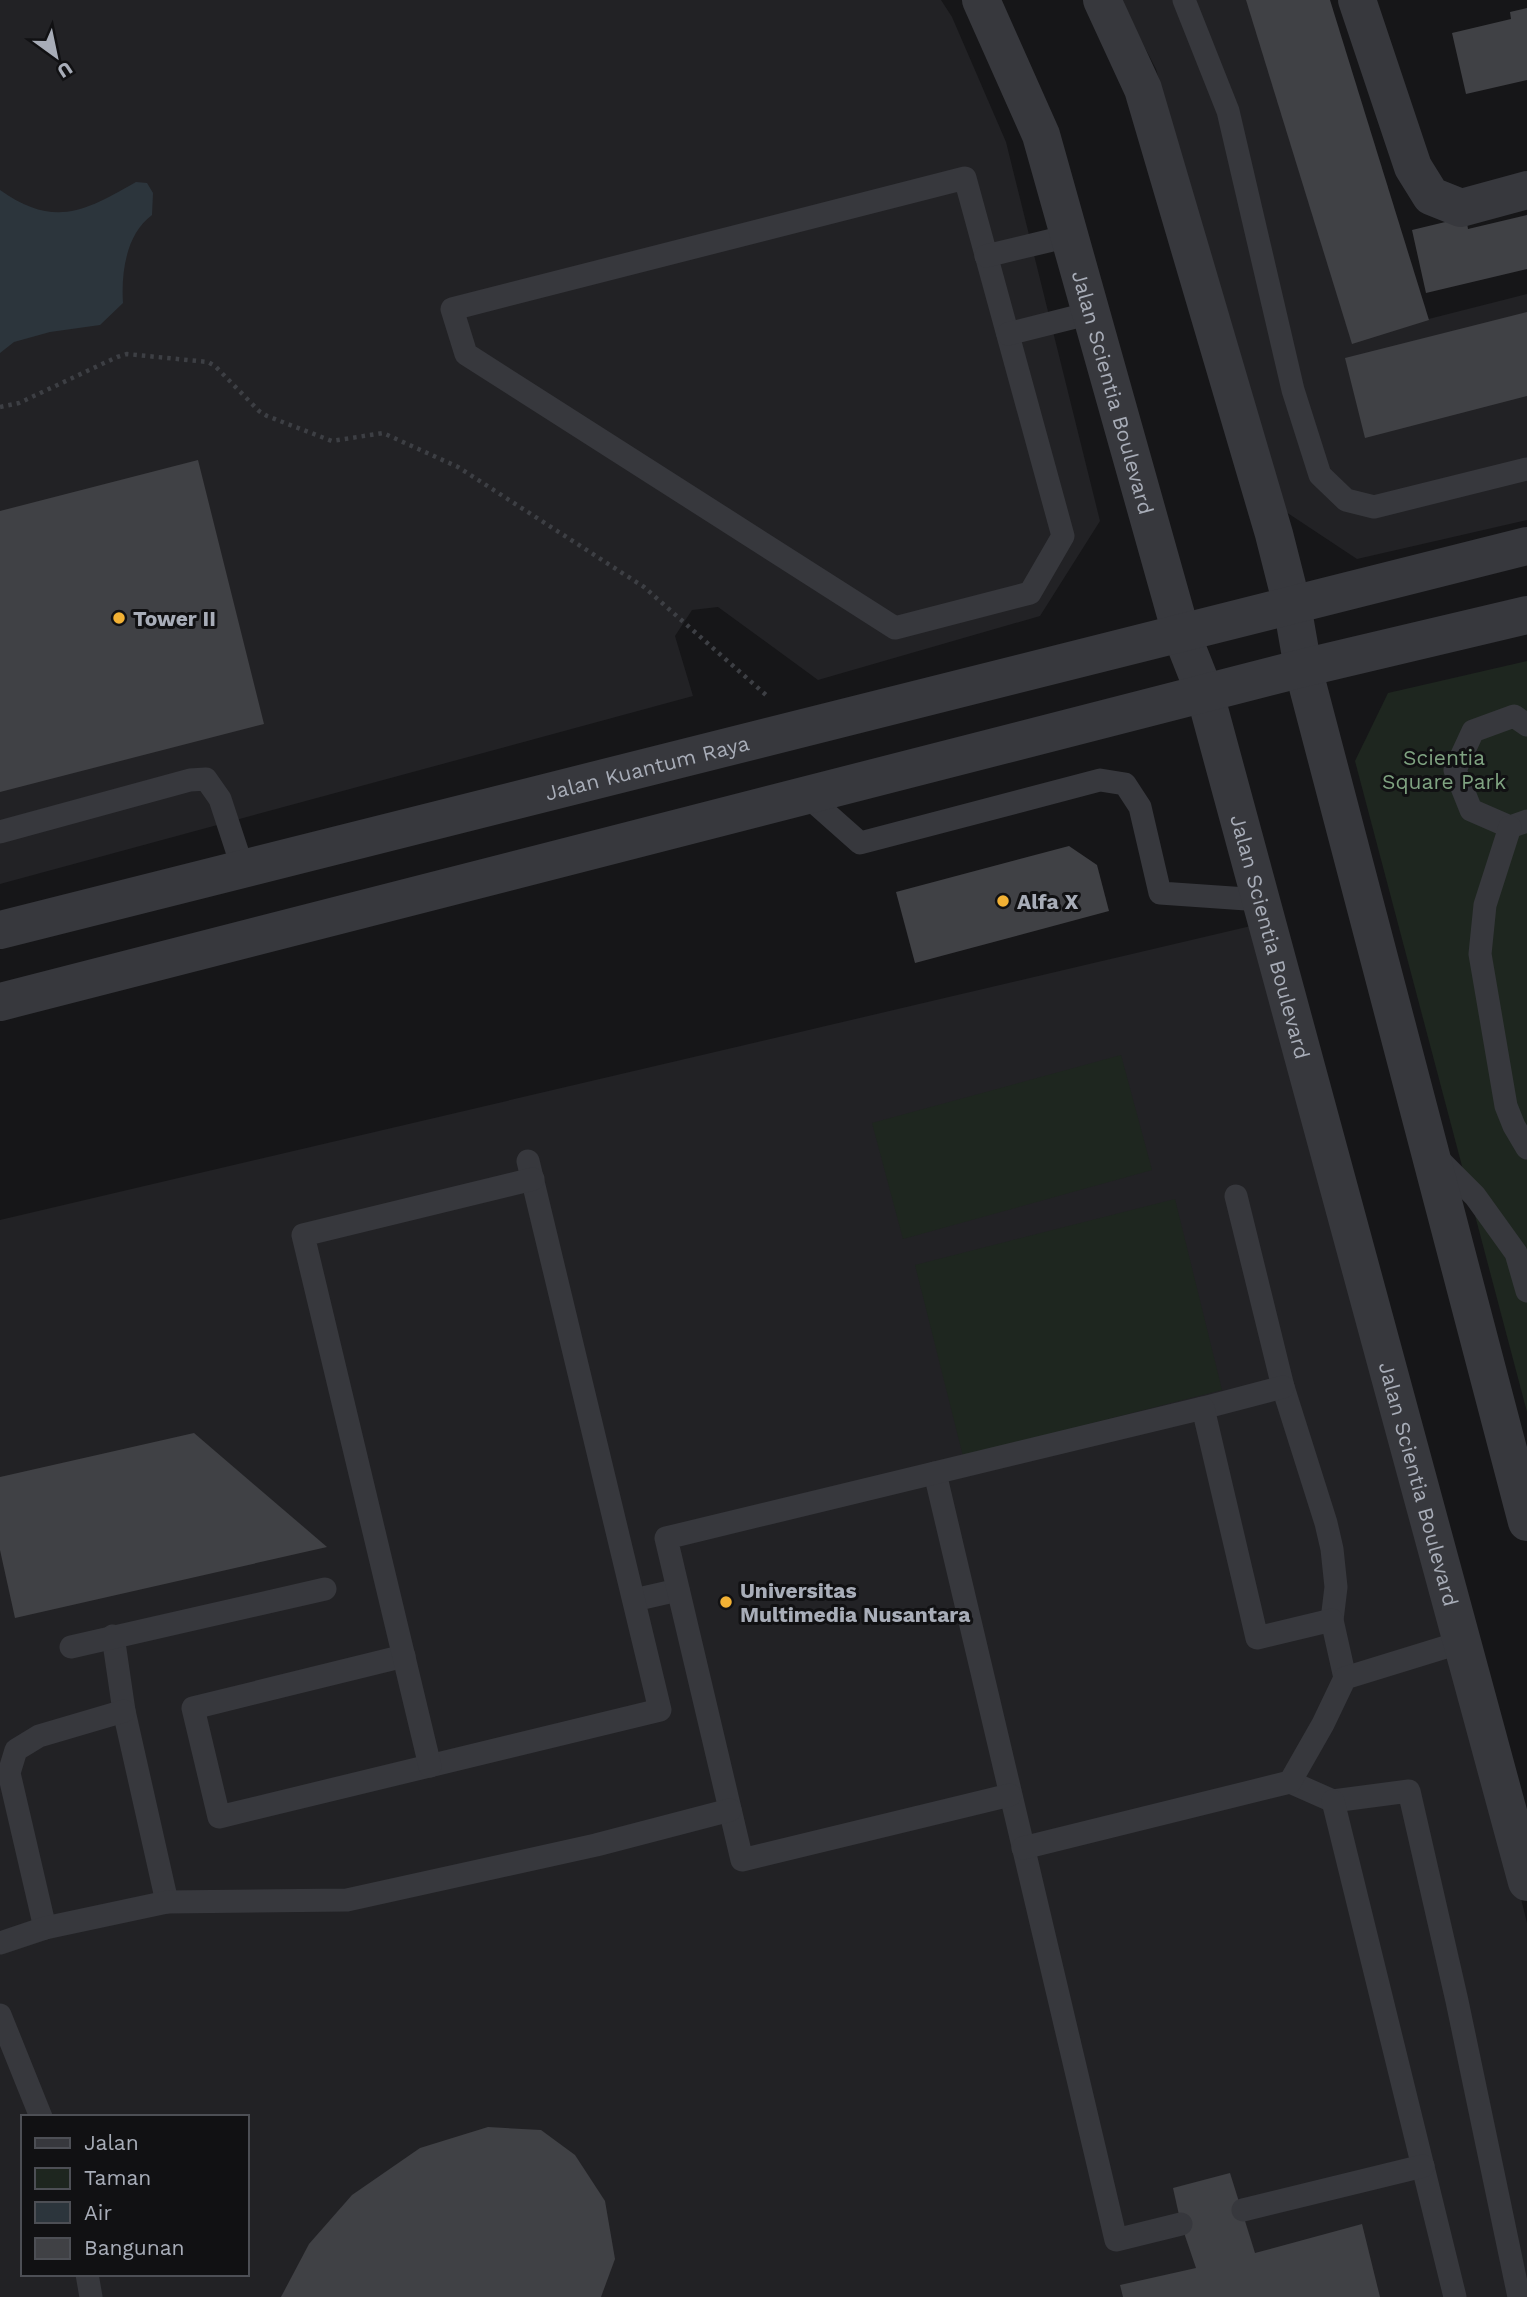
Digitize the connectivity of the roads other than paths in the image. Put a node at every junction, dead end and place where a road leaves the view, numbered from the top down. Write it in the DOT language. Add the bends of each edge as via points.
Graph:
graph roads {
  1 [pos="981,0"];
  2 [pos="1102,0"];
  3 [pos="1184,0"];
  4 [pos="1357,0"];
  5 [pos="1527,190"];
  6 [pos="1069,236"];
  7 [pos="986,256"];
  8 [pos="1091,313"];
  9 [pos="1008,334"];
  10 [pos="1527,469"];
  11 [pos="1527,546"];
  12 [pos="1292,605"];
  13 [pos="1527,615"];
  14 [pos="1181,633"];
  15 [pos="1303,668"];
  16 [pos="1205,694"];
  17 [pos="1523,717"];
  18 [pos="807,796"];
  19 [pos="1519,824"];
  20 [pos="0,832"];
  21 [pos="243,869"];
  22 [pos="1261,900"];
  23 [pos="0,930"];
  24 [pos="0,1002"];
  25 [pos="1527,1096"];
  26 [pos="1506,1106"];
  27 [pos="1527,1147"];
  28 [pos="1430,1151"];
  29 [pos="1236,1196"];
  30 [pos="1527,1291"];
  31 [pos="1283,1387"];
  32 [pos="1203,1408"];
  33 [pos="935,1473"];
  34 [pos="1527,1522"];
  35 [pos="325,1589"];
  36 [pos="678,1590"];
  37 [pos="634,1600"];
  38 [pos="1332,1620"];
  39 [pos="113,1636"];
  40 [pos="1462,1642"];
  41 [pos="71,1647"];
  42 [pos="404,1657"];
  43 [pos="1346,1678"];
  44 [pos="124,1711"];
  45 [pos="430,1766"];
  46 [pos="1290,1782"];
  47 [pos="1010,1795"];
  48 [pos="1333,1801"];
  49 [pos="730,1810"];
  50 [pos="1024,1848"];
  51 [pos="1527,1882"];
  52 [pos="167,1902"];
  53 [pos="46,1928"];
  54 [pos="0,1943"];
  55 [pos="0,2015"];
  56 [pos="40,2115"];
  57 [pos="1423,2166"];
  58 [pos="1243,2210"];
  59 [pos="1181,2224"];
  60 [pos="87,2276"];
  61 [pos="91,2297"];
  62 [pos="1455,2297"];
  63 [pos="1519,2297"];
  1 -- 6 [label="street, Jalan Scientia Boulevard" via="1041,135"];
  2 -- 12 [label="street" via="1143,89"];
  3 -- 10 [label="lane" via="1228,111 1293,390 1321,475 1346,500 1374,507"];
  4 -- 5 [label="street" via="1413,167 1431,196 1461,208"];
  6 -- 7 [label="lane"];
  6 -- 8 [label="street, Jalan Scientia Boulevard"];
  7 -- 9 [label="lane"];
  7 -- 9 [label="lane" via="965,178 452,309 466,354 895,628 1030,593 1063,536"];
  8 -- 9 [label="lane"];
  8 -- 14 [label="street, Jalan Scientia Boulevard"];
  11 -- 12 [label="street, Jalan Kuantum Raya"];
  12 -- 14 [label="street, Jalan Kuantum Raya"];
  12 -- 15 [label="street"];
  13 -- 15 [label="street"];
  14 -- 16 [label="street, Jalan Scientia Boulevard"];
  14 -- 21 [label="street, Jalan Kuantum Raya"];
  15 -- 16 [label="street"];
  15 -- 28 [label="street"];
  16 -- 18 [label="street"];
  16 -- 22 [label="street, Jalan Scientia Boulevard"];
  17 -- 19 [label="lane" via="1473,730 1455,770 1471,810"];
  18 -- 22 [label="lane" via="860,843 1100,780 1125,784 1140,807 1160,893"];
  18 -- 24 [label="street"];
  19 -- 26 [label="lane" via="1485,905 1480,954"];
  20 -- 21 [label="lane" via="206,779 220,799"];
  21 -- 23 [label="street, Jalan Kuantum Raya"];
  22 -- 40 [label="street, Jalan Scientia Boulevard"];
  25 -- 26 [label="lane"];
  26 -- 27 [label="lane"];
  28 -- 30 [label="lane" via="1475,1196 1516,1253"];
  28 -- 34 [label="street"];
  29 -- 31 [label="lane"];
  31 -- 32 [label="lane"];
  31 -- 38 [label="lane" via="1332,1549 1336,1587"];
  32 -- 33 [label="lane"];
  32 -- 38 [label="lane" via="1257,1638"];
  33 -- 36 [label="lane" via="666,1538"];
  33 -- 47 [label="lane"];
  35 -- 39 [label="lane"];
  36 -- 37 [label="lane"];
  36 -- 49 [label="lane"];
  37 -- 42 [label="lane" via="531,1170 303,1235"];
  37 -- 45 [label="lane" via="660,1710"];
  38 -- 43 [label="lane"];
  39 -- 41 [label="lane"];
  39 -- 44 [label="lane"];
  40 -- 43 [label="lane"];
  40 -- 51 [label="street, Jalan Scientia Boulevard"];
  42 -- 45 [label="lane"];
  42 -- 45 [label="lane" via="193,1708 213,1793 219,1817"];
  43 -- 46 [label="lane"];
  44 -- 52 [label="lane"];
  44 -- 53 [label="lane" via="39,1736 16,1750 9,1773"];
  46 -- 48 [label="lane"];
  46 -- 50 [label="lane"];
  47 -- 49 [label="lane" via="742,1860"];
  47 -- 50 [label="lane"];
  48 -- 57 [label="lane"];
  48 -- 63 [label="lane" via="1409,1791"];
  49 -- 52 [label="lane" via="347,1900"];
  50 -- 59 [label="lane" via="1116,2240"];
  52 -- 53 [label="lane"];
  53 -- 54 [label="lane"];
  55 -- 56 [label="lane"];
  57 -- 58 [label="lane"];
  57 -- 62 [label="lane"];
  60 -- 61 [label="lane"];
}
